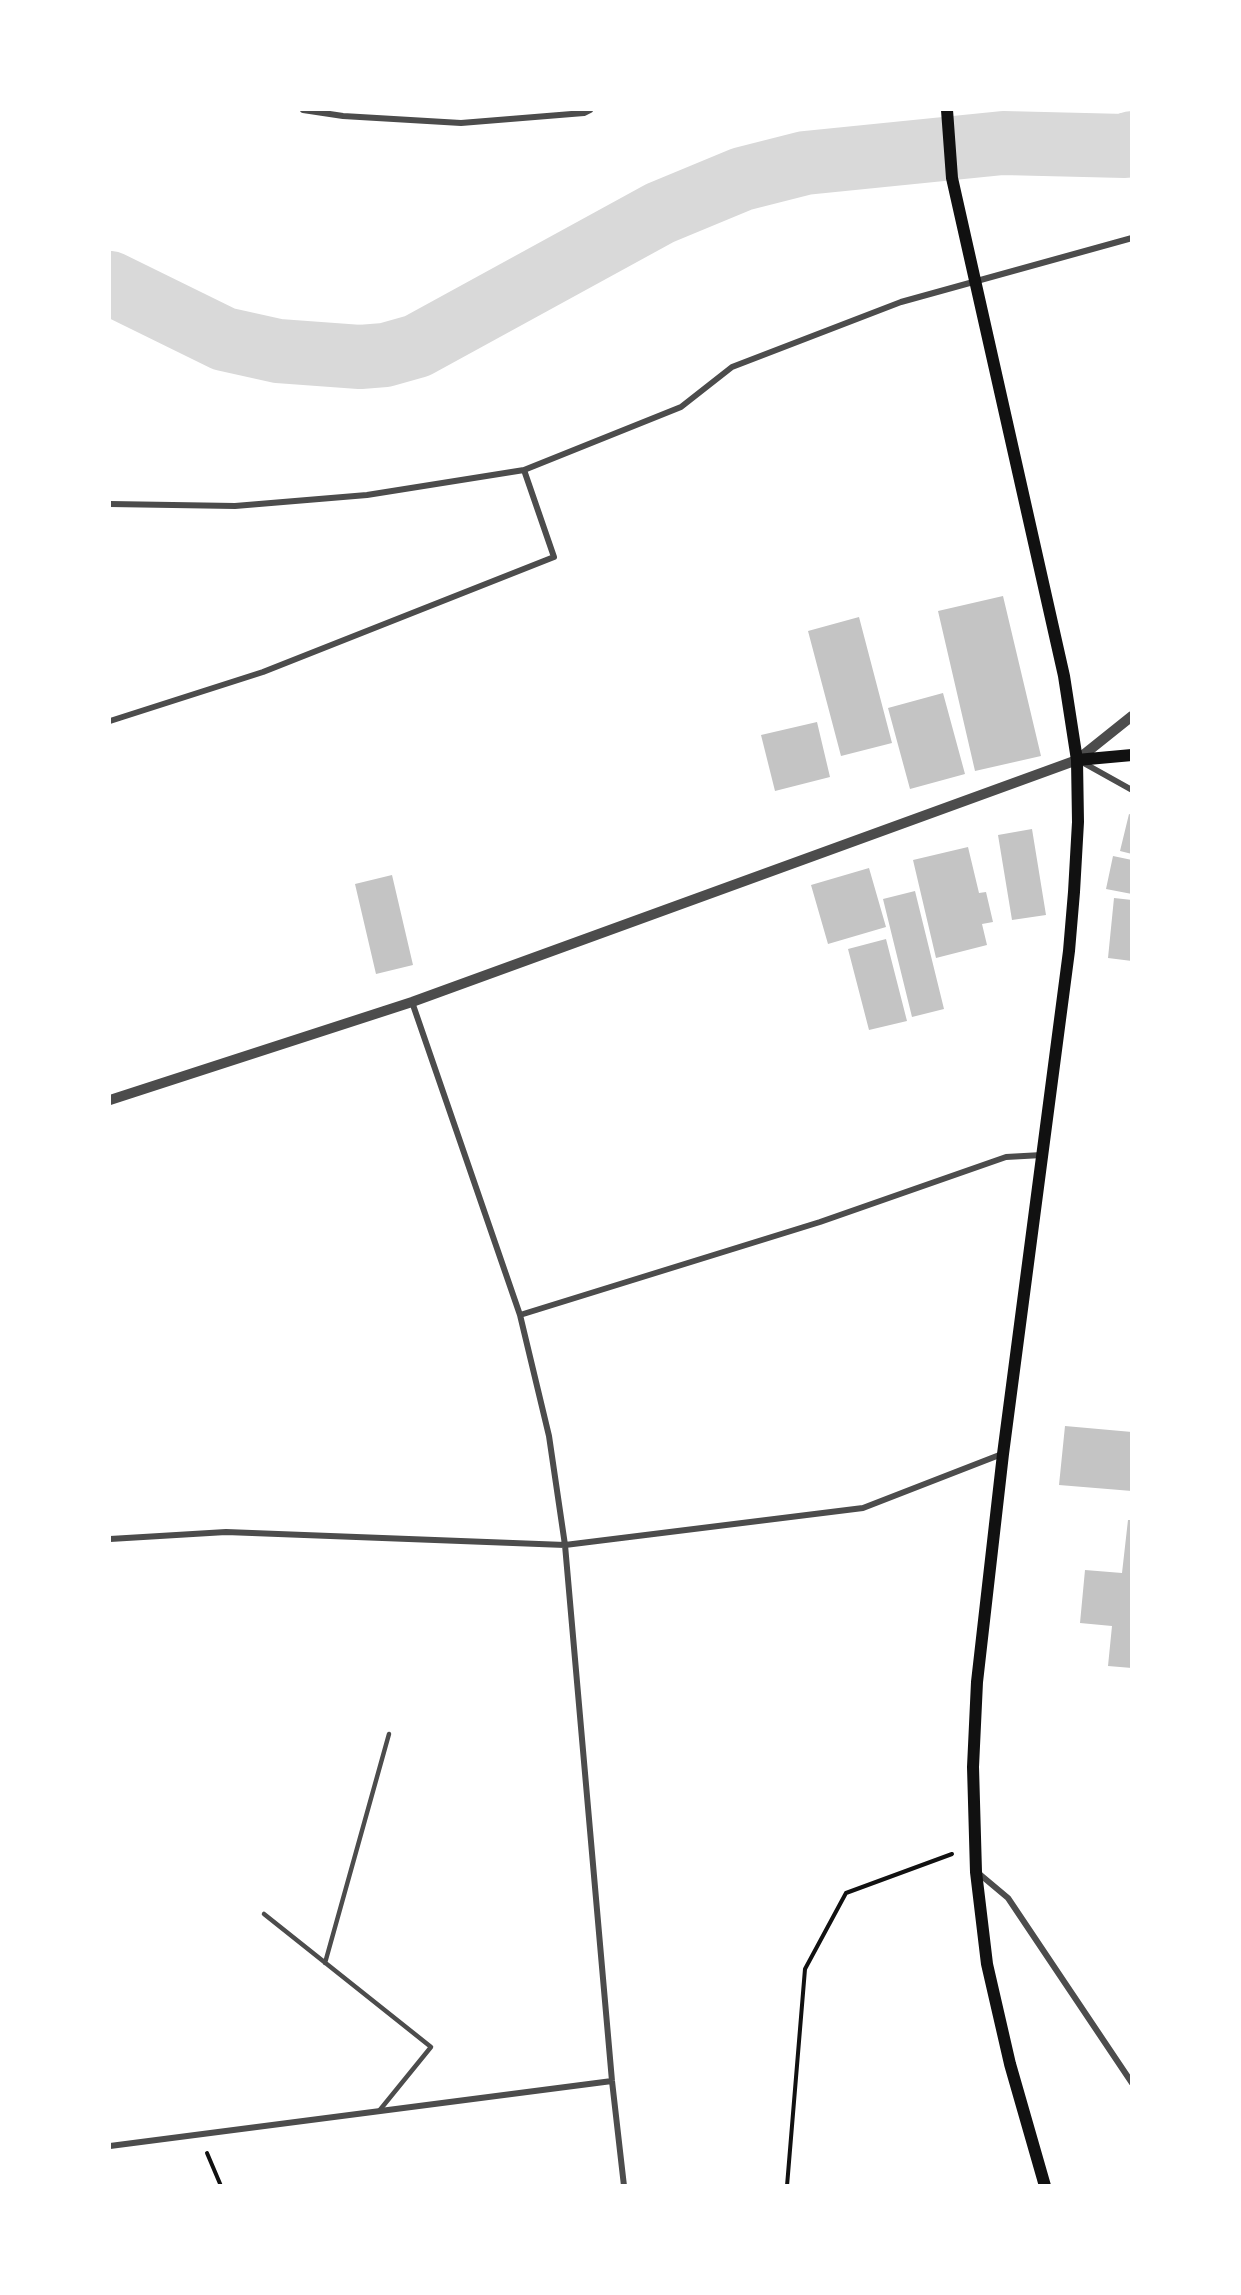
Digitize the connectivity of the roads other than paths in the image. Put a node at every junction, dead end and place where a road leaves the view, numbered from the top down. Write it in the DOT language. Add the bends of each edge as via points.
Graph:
graph roads {
  1 [pos="303,110"];
  2 [pos="590,110"];
  3 [pos="947,110"];
  4 [pos="1131,238"];
  5 [pos="974,280"];
  6 [pos="524,470"];
  7 [pos="110,504"];
  8 [pos="1131,716"];
  9 [pos="110,721"];
  10 [pos="1131,754"];
  11 [pos="1077,760"];
  12 [pos="1131,790"];
  13 [pos="412,1002"];
  14 [pos="110,1100"];
  15 [pos="1043,1155"];
  16 [pos="520,1316"];
  17 [pos="1002,1454"];
  18 [pos="110,1539"];
  19 [pos="565,1545"];
  20 [pos="389,1734"];
  21 [pos="976,1872"];
  22 [pos="264,1914"];
  23 [pos="325,1963"];
  24 [pos="612,2081"];
  25 [pos="1131,2083"];
  26 [pos="379,2111"];
  27 [pos="110,2146"];
  28 [pos="624,2186"];
  29 [pos="1045,2186"];
  1 -- 2 [label="street" via="461,123"];
  3 -- 5 [label="main road" via="952,178"];
  4 -- 5 [label="street"];
  5 -- 6 [label="street" via="901,302 732,367 681,407"];
  5 -- 11 [label="main road" via="1064,676"];
  6 -- 7 [label="street" via="367,495 235,506"];
  6 -- 9 [label="street" via="554,557 263,672"];
  8 -- 11 [label="street"];
  10 -- 11 [label="main road"];
  11 -- 12 [label="street"];
  11 -- 13 [label="street"];
  11 -- 15 [label="main road" via="1074,892"];
  13 -- 14 [label="street"];
  13 -- 16 [label="street"];
  15 -- 16 [label="street" via="1006,1157 820,1222"];
  15 -- 17 [label="main road"];
  16 -- 19 [label="street" via="549,1436"];
  17 -- 19 [label="street" via="863,1508"];
  17 -- 21 [label="main road" via="976,1682"];
  18 -- 19 [label="street" via="226,1532"];
  19 -- 24 [label="street"];
  20 -- 23 [label="lane"];
  21 -- 25 [label="street" via="1008,1898"];
  21 -- 29 [label="main road" via="987,1964 1010,2064"];
  22 -- 23 [label="lane"];
  23 -- 26 [label="lane" via="430,2047"];
  24 -- 26 [label="street"];
  24 -- 28 [label="street"];
  26 -- 27 [label="street"];
}
